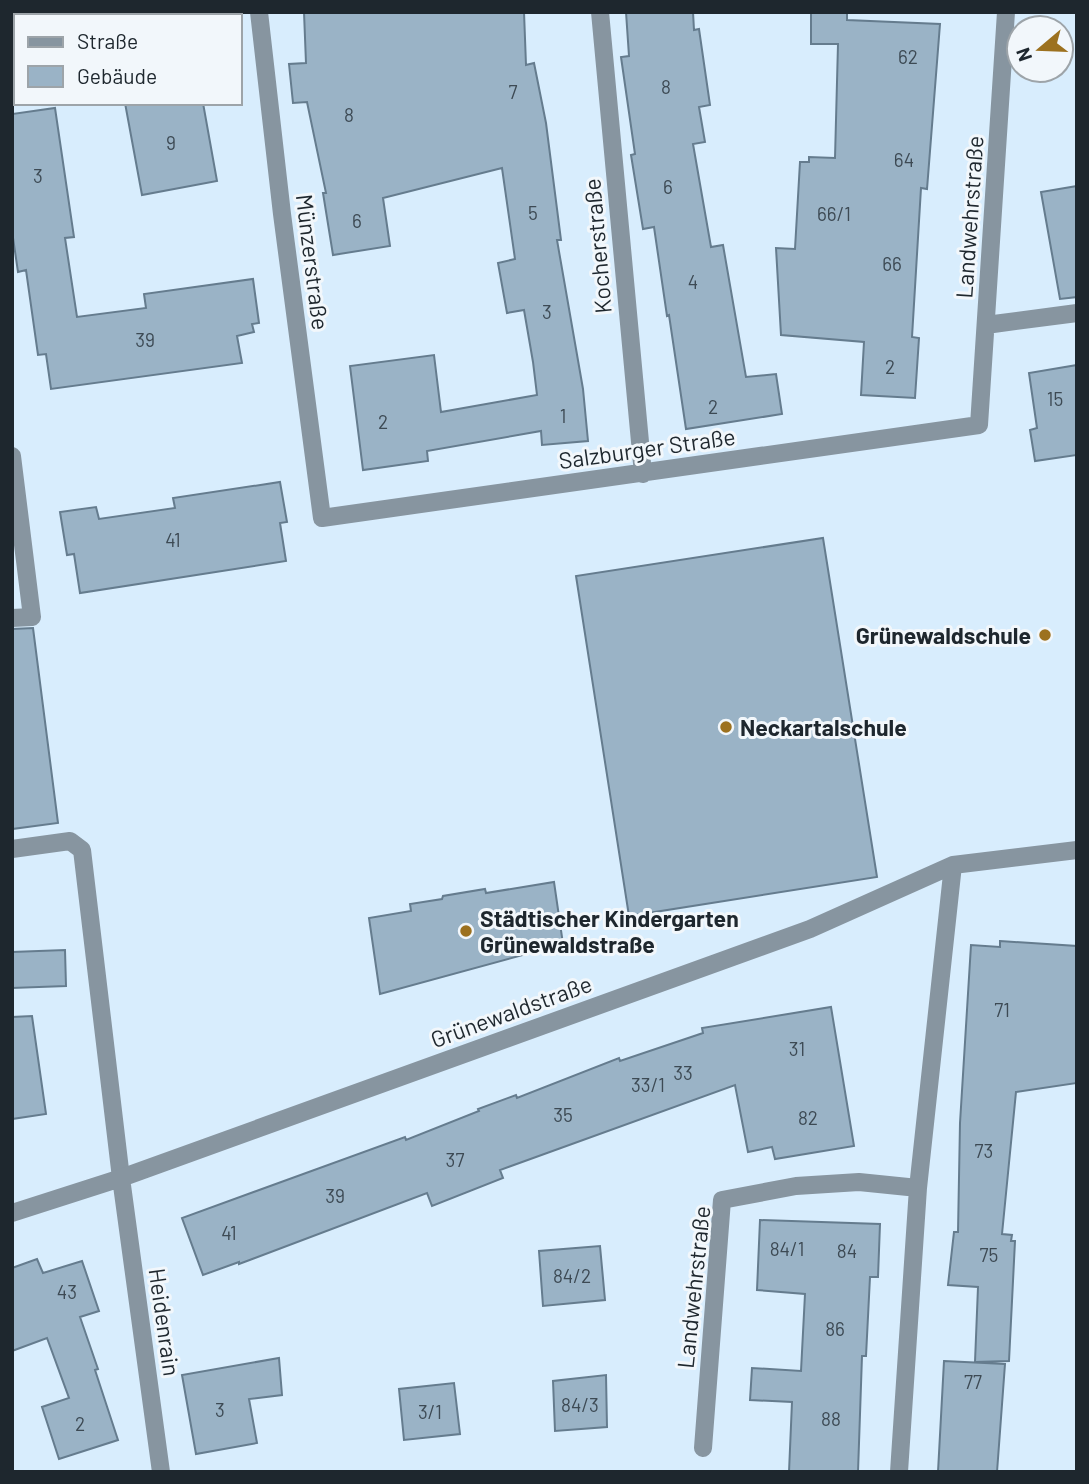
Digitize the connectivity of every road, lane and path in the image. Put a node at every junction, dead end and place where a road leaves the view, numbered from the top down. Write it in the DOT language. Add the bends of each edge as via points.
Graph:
graph roads {
  1 [pos="259,12"];
  2 [pos="600,12"];
  3 [pos="1006,12"];
  4 [pos="1077,313"];
  5 [pos="986,325"];
  6 [pos="979,425"];
  7 [pos="12,456"];
  8 [pos="643,474"];
  9 [pos="322,518"];
  10 [pos="12,618"];
  11 [pos="12,849"];
  12 [pos="1077,850"];
  13 [pos="953,865"];
  14 [pos="121,1178"];
  15 [pos="918,1188"];
  16 [pos="12,1213"];
  17 [pos="703,1448"];
  18 [pos="161,1472"];
  19 [pos="899,1472"];
  1 -- 9 [label="street, Münzerstraße"];
  2 -- 8 [label="street, Kocherstraße"];
  3 -- 5 [label="street, Landwehrstraße"];
  4 -- 5 [label="street"];
  5 -- 6 [label="street, Landwehrstraße"];
  6 -- 8 [label="street, Salzburger Straße"];
  7 -- 10 [label="street" via="32,617"];
  8 -- 9 [label="street, Salzburger Straße"];
  11 -- 14 [label="street" via="70,841 82,850"];
  12 -- 13 [label="street, Grünewaldstraße"];
  13 -- 14 [label="street, Grünewaldstraße" via="810,929"];
  13 -- 15 [label="street"];
  14 -- 16 [label="street, Grünewaldstraße"];
  14 -- 18 [label="street, Heidenrain"];
  15 -- 17 [label="street, Landwehrstraße" via="859,1182 796,1186 722,1200"];
  15 -- 19 [label="street"];
}
